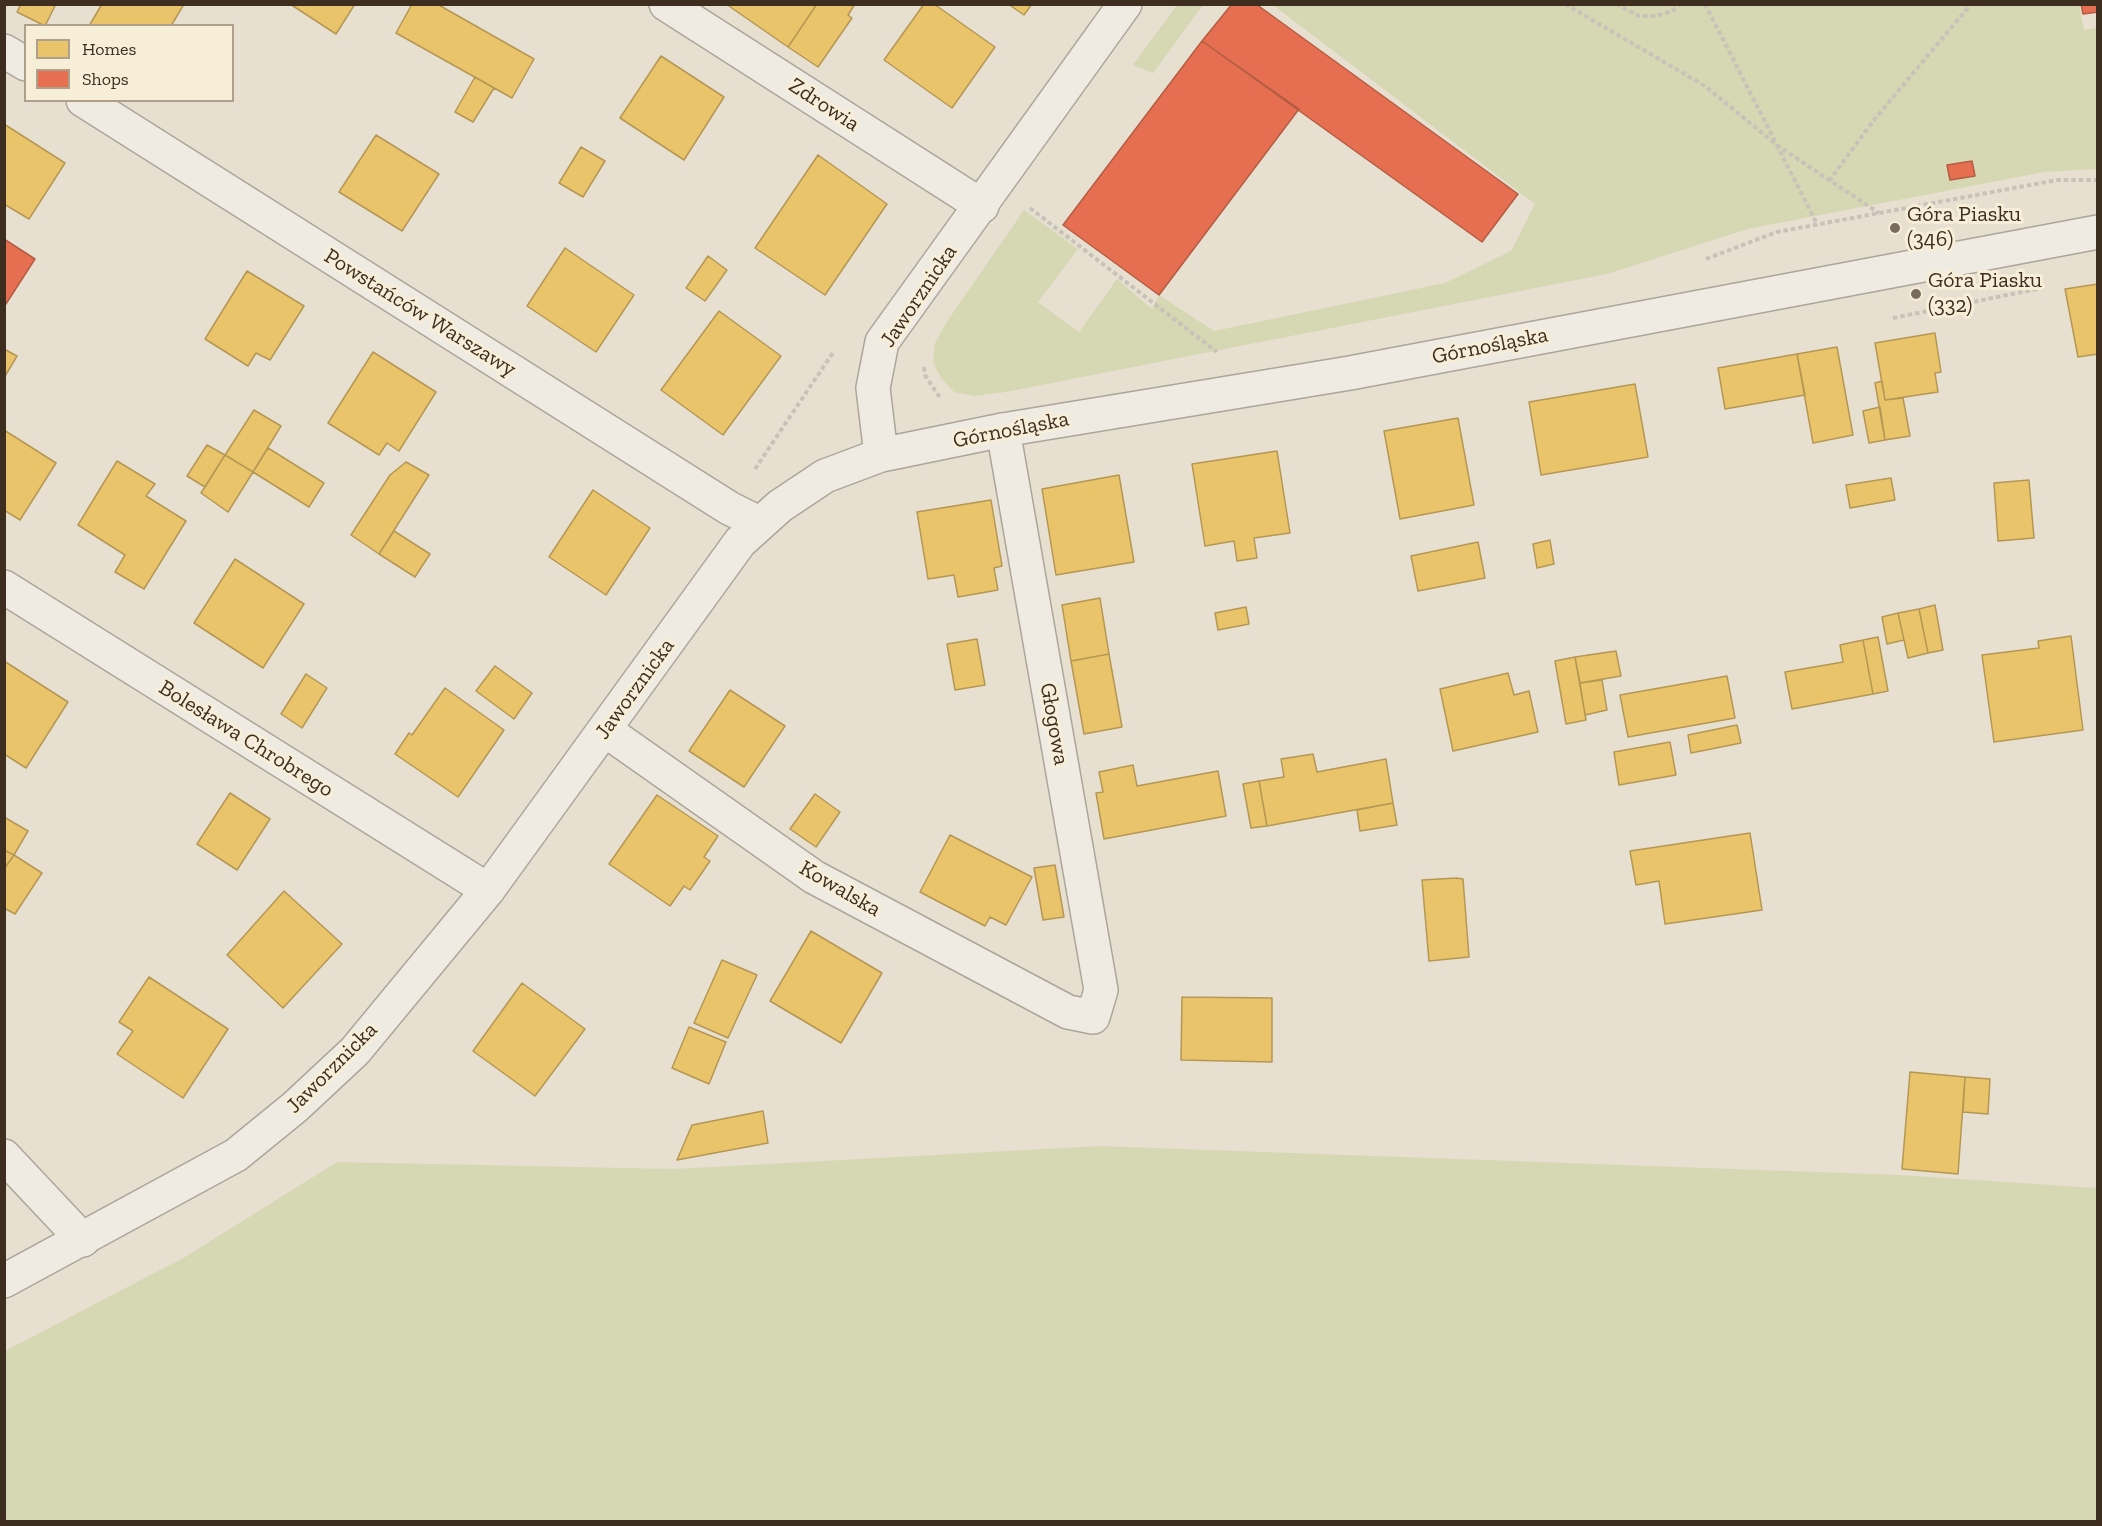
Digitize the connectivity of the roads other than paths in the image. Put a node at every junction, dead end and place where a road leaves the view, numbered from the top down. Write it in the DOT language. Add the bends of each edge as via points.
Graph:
graph roads {
  1 [pos="666,4"];
  2 [pos="1125,4"];
  3 [pos="4,51"];
  4 [pos="24,63"];
  5 [pos="86,102"];
  6 [pos="982,206"];
  7 [pos="2097,232"];
  8 [pos="1003,430"];
  9 [pos="881,455"];
  10 [pos="759,523"];
  11 [pos="4,587"];
  12 [pos="605,730"];
  13 [pos="488,890"];
  14 [pos="1093,1017"];
  15 [pos="4,1156"];
  16 [pos="83,1240"];
  17 [pos="4,1281"];
  1 -- 6 [label="street, Zdrowia"];
  2 -- 6 [label="street, Jaworznicka"];
  3 -- 4 [label="street"];
  5 -- 10 [label="street, Powstańców Warszawy" via="729,508"];
  6 -- 9 [label="street, Jaworznicka" via="882,342 873,388"];
  7 -- 8 [label="street, Górnośląska" via="1350,373"];
  8 -- 9 [label="street, Górnośląska"];
  8 -- 14 [label="street, Głogowa" via="1101,990"];
  9 -- 10 [label="street, Jaworznicka" via="825,476"];
  10 -- 12 [label="street, Jaworznicka" via="740,542"];
  11 -- 13 [label="street, Bolesława Chrobrego"];
  12 -- 13 [label="street, Jaworznicka"];
  12 -- 14 [label="street, Kowalska" via="814,877 1068,1012"];
  13 -- 16 [label="street, Jaworznicka" via="355,1052 295,1107 236,1155"];
  15 -- 16 [label="street"];
  16 -- 17 [label="street, Jaworznicka"];
}
